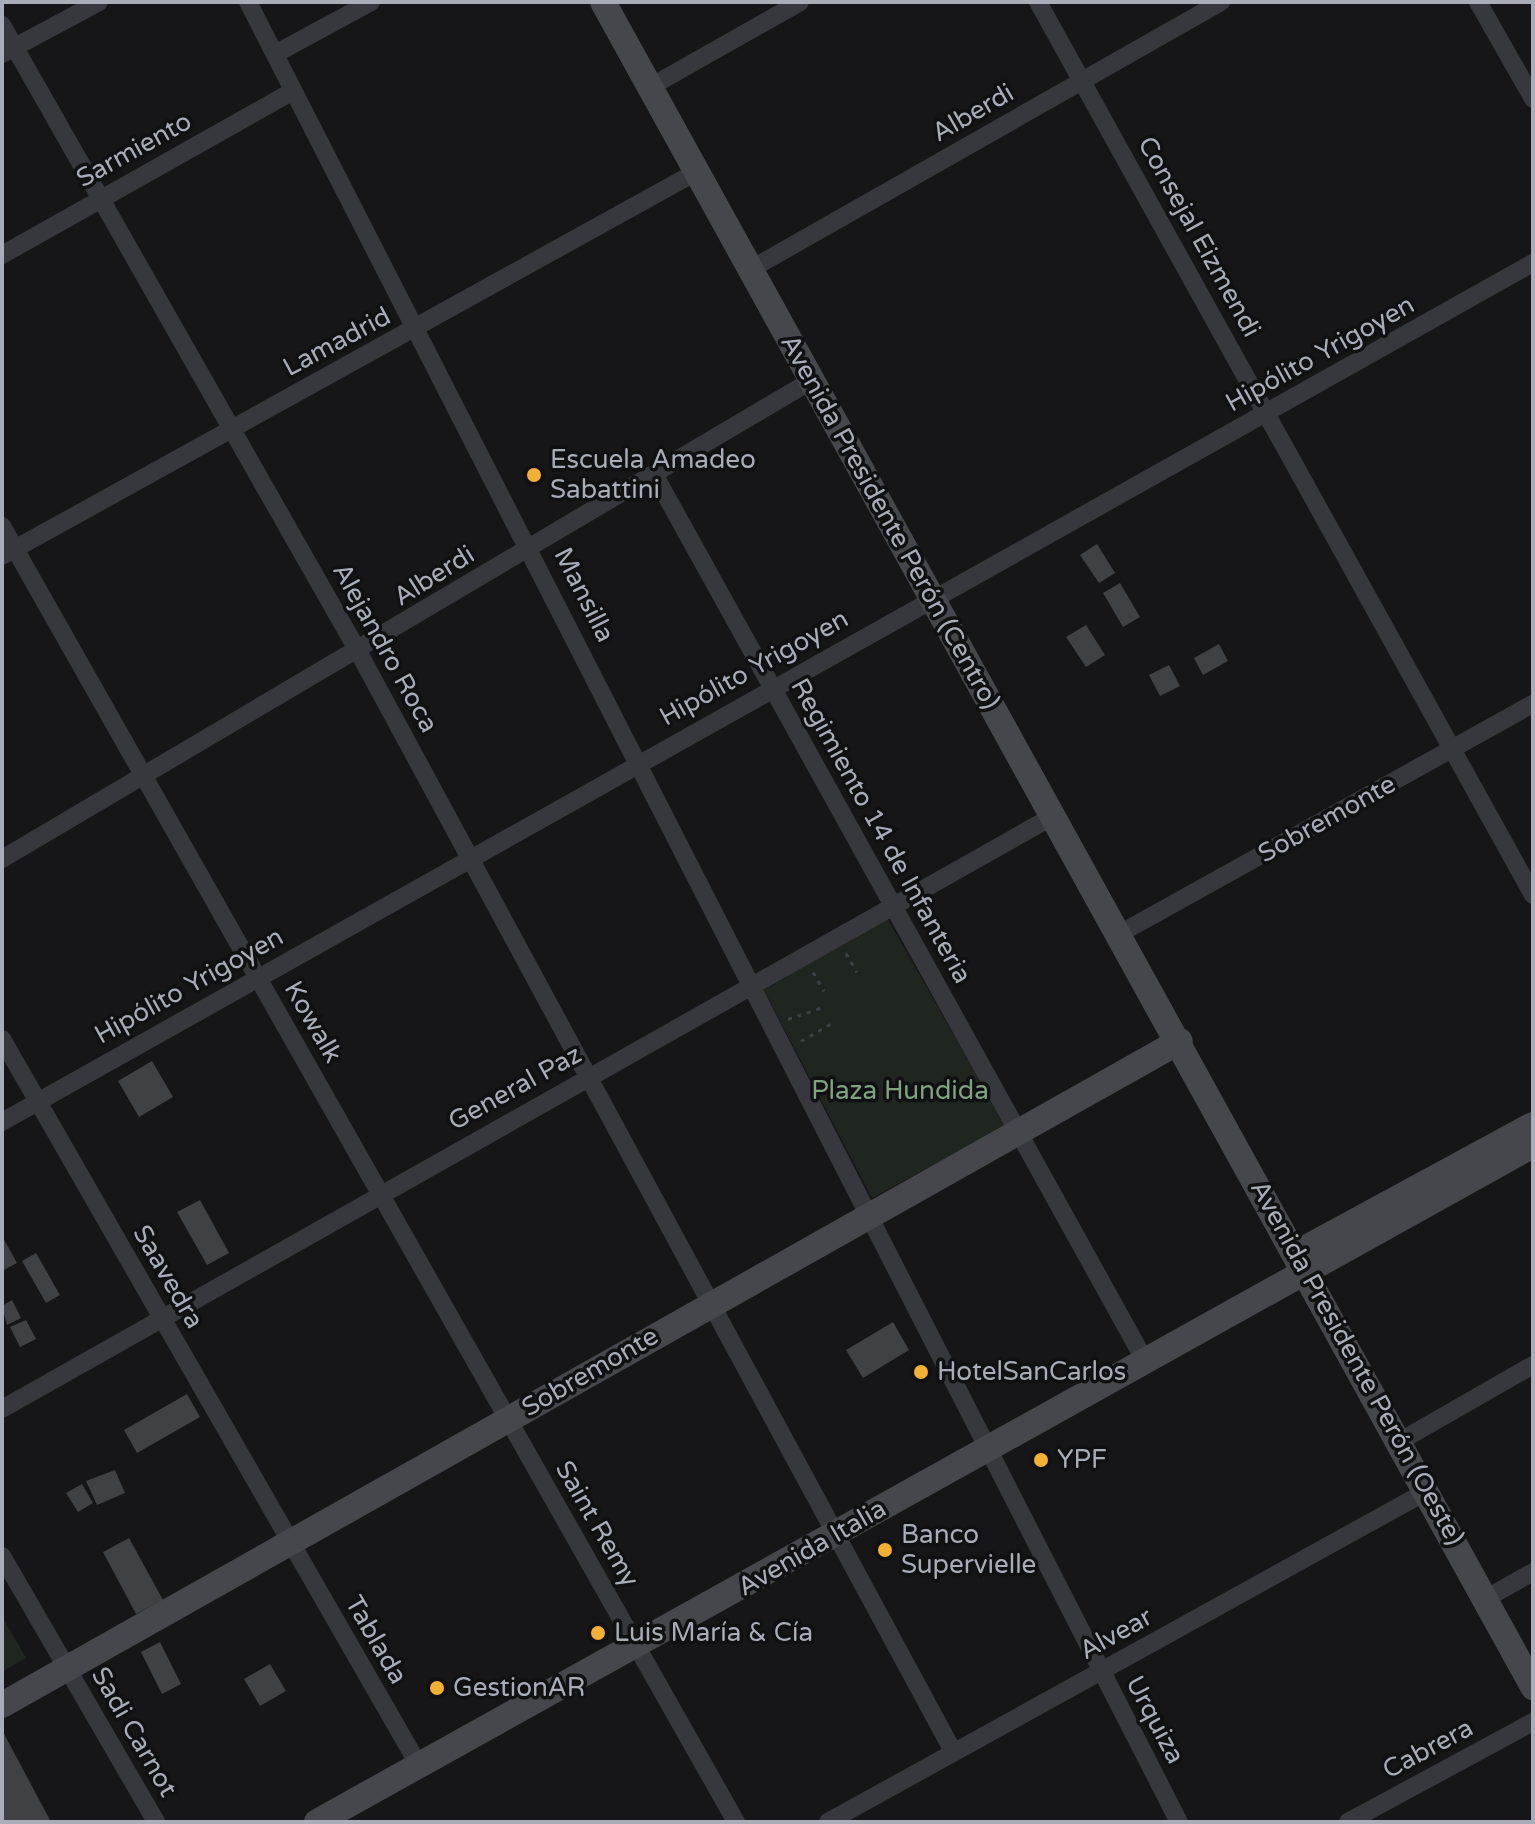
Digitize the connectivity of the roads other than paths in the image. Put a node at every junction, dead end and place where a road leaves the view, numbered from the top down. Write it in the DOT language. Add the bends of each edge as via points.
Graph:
graph roads {
  1 [pos="99,2"];
  2 [pos="248,2"];
  3 [pos="371,2"];
  4 [pos="603,2"];
  5 [pos="800,2"];
  6 [pos="1038,2"];
  7 [pos="1221,2"];
  8 [pos="1478,2"];
  9 [pos="2,25"];
  10 [pos="8,50"];
  11 [pos="275,54"];
  12 [pos="1083,81"];
  13 [pos="650,87"];
  14 [pos="293,91"];
  15 [pos="1533,99"];
  16 [pos="696,172"];
  17 [pos="97,200"];
  18 [pos="2,255"];
  19 [pos="1533,263"];
  20 [pos="751,269"];
  21 [pos="420,327"];
  22 [pos="809,382"];
  23 [pos="1268,414"];
  24 [pos="232,428"];
  25 [pos="654,474"];
  26 [pos="2,526"];
  27 [pos="530,547"];
  28 [pos="9,552"];
  29 [pos="932,597"];
  30 [pos="359,653"];
  31 [pos="773,688"];
  32 [pos="1533,704"];
  33 [pos="1453,750"];
  34 [pos="639,762"];
  35 [pos="141,779"];
  36 [pos="1055,815"];
  37 [pos="471,858"];
  38 [pos="2,859"];
  39 [pos="1533,895"];
  40 [pos="891,906"];
  41 [pos="1121,933"];
  42 [pos="258,977"];
  43 [pos="752,986"];
  44 [pos="2,1039"];
  45 [pos="1180,1041"];
  46 [pos="589,1077"];
  47 [pos="38,1101"];
  48 [pos="2,1122"];
  49 [pos="1533,1125"];
  50 [pos="1018,1129"];
  51 [pos="1533,1145"];
  52 [pos="381,1194"];
  53 [pos="867,1214"];
  54 [pos="1302,1262"];
  55 [pos="712,1302"];
  56 [pos="162,1320"];
  57 [pos="1144,1359"];
  58 [pos="1533,1365"];
  59 [pos="2,1409"];
  60 [pos="507,1419"];
  61 [pos="1402,1440"];
  62 [pos="987,1446"];
  63 [pos="1429,1490"];
  64 [pos="838,1533"];
  65 [pos="288,1542"];
  66 [pos="2,1556"];
  67 [pos="1533,1572"];
  68 [pos="1485,1599"];
  69 [pos="638,1646"];
  70 [pos="68,1668"];
  71 [pos="1101,1672"];
  72 [pos="1533,1687"];
  73 [pos="2,1705"];
  74 [pos="1533,1722"];
  75 [pos="953,1751"];
  76 [pos="418,1764"];
  77 [pos="156,1822"];
  78 [pos="317,1822"];
  79 [pos="736,1822"];
  80 [pos="828,1822"];
  81 [pos="1179,1822"];
  82 [pos="1348,1822"];
  1 -- 10 [label="street"];
  2 -- 11 [label="street, Mansilla"];
  3 -- 11 [label="street"];
  4 -- 13 [label="main road, Avenida Presidente Perón (Centro)"];
  5 -- 13 [label="street"];
  6 -- 12 [label="street, Consejal Eizmendi"];
  7 -- 12 [label="street, Alberdi"];
  8 -- 15 [label="street"];
  9 -- 10 [label="street, Alejandro Roca"];
  10 -- 17 [label="street, Alejandro Roca"];
  11 -- 14 [label="street, Mansilla"];
  12 -- 20 [label="street, Alberdi"];
  12 -- 23 [label="street, Consejal Eizmendi"];
  13 -- 16 [label="main road, Avenida Presidente Perón (Centro)"];
  14 -- 17 [label="street, Sarmiento"];
  14 -- 21 [label="street, Mansilla"];
  16 -- 20 [label="main road, Avenida Presidente Perón (Centro)"];
  16 -- 21 [label="street, Lamadrid"];
  17 -- 18 [label="street, Sarmiento"];
  17 -- 24 [label="street, Alejandro Roca"];
  19 -- 23 [label="street, Hipólito Yrigoyen"];
  20 -- 22 [label="main road, Avenida Presidente Perón (Centro)"];
  21 -- 24 [label="street, Lamadrid"];
  21 -- 27 [label="street, Mansilla"];
  22 -- 25 [label="street, Alberdi"];
  22 -- 29 [label="main road, Avenida Presidente Perón (Centro)"];
  23 -- 29 [label="street, Hipólito Yrigoyen"];
  23 -- 33 [label="street, Consejal Eizmendi"];
  24 -- 28 [label="street, Lamadrid"];
  24 -- 30 [label="street, Alejandro Roca"];
  25 -- 27 [label="street, Alberdi"];
  25 -- 31 [label="street, Regimiento 14 de Infanteria"];
  26 -- 28 [label="street, Kowalk"];
  27 -- 30 [label="street, Alberdi"];
  27 -- 34 [label="street, Mansilla"];
  28 -- 35 [label="street, Kowalk"];
  29 -- 31 [label="street, Hipólito Yrigoyen"];
  29 -- 36 [label="main road, Avenida Presidente Perón (Centro)"];
  30 -- 35 [label="street, Alberdi"];
  30 -- 37 [label="street, Alejandro Roca"];
  31 -- 34 [label="street, Hipólito Yrigoyen"];
  31 -- 40 [label="street, Regimiento 14 de Infanteria"];
  32 -- 33 [label="street, Sobremonte"];
  33 -- 39 [label="street, Consejal Eizmendi"];
  33 -- 41 [label="street, Sobremonte"];
  34 -- 37 [label="street, Hipólito Yrigoyen"];
  34 -- 43 [label="street, Mansilla"];
  35 -- 38 [label="street, Alberdi"];
  35 -- 42 [label="street, Kowalk"];
  36 -- 40 [label="street, General Paz"];
  36 -- 41 [label="main road, Avenida Presidente Perón (Centro)"];
  37 -- 42 [label="street, Hipólito Yrigoyen"];
  37 -- 46 [label="street, Alejandro Roca"];
  40 -- 43 [label="street, General Paz"];
  40 -- 50 [label="street, Regimiento 14 de Infanteria"];
  41 -- 45 [label="main road, Avenida Presidente Perón (Centro)"];
  42 -- 47 [label="street, Hipólito Yrigoyen"];
  42 -- 52 [label="street, Kowalk"];
  43 -- 46 [label="street, General Paz"];
  43 -- 53 [label="street, Mansilla"];
  44 -- 47 [label="street, Saavedra"];
  45 -- 50 [label="main road, Sobremonte"];
  45 -- 54 [label="main road, Avenida Presidente Perón (Oeste)"];
  46 -- 52 [label="street, General Paz"];
  46 -- 55 [label="street, Alejandro Roca"];
  47 -- 48 [label="street, Hipólito Yrigoyen"];
  47 -- 56 [label="street, Saavedra"];
  49 -- 54 [label="main road"];
  50 -- 53 [label="main road, Sobremonte"];
  50 -- 57 [label="street, Regimiento 14 de Infanteria"];
  51 -- 54 [label="main road"];
  52 -- 56 [label="street, General Paz"];
  52 -- 60 [label="street, Kowalk"];
  53 -- 55 [label="main road, Sobremonte"];
  53 -- 62 [label="street, Urquiza"];
  54 -- 57 [label="main road, Avenida Italia"];
  54 -- 61 [label="main road, Avenida Presidente Perón (Oeste)"];
  55 -- 60 [label="main road, Sobremonte"];
  55 -- 64 [label="street, Alejandro Roca"];
  56 -- 59 [label="street, General Paz"];
  56 -- 65 [label="street, Saavedra"];
  57 -- 62 [label="main road, Avenida Italia"];
  58 -- 61 [label="street"];
  60 -- 65 [label="main road, Sobremonte"];
  60 -- 69 [label="street, Saint Remy"];
  61 -- 63 [label="main road, Avenida Presidente Perón (Oeste)"];
  62 -- 64 [label="main road, Avenida Italia"];
  62 -- 71 [label="street, Urquiza"];
  63 -- 68 [label="main road, Avenida Presidente Perón (Oeste)"];
  63 -- 71 [label="street, Alvear"];
  64 -- 69 [label="main road, Avenida Italia"];
  64 -- 75 [label="street, Alejandro Roca"];
  65 -- 70 [label="main road, Sobremonte"];
  65 -- 76 [label="street, Tablada"];
  66 -- 70 [label="street, Sadi Carnot"];
  67 -- 68 [label="street"];
  68 -- 72 [label="main road, Avenida Presidente Perón (Oeste)"];
  69 -- 76 [label="main road, Avenida Italia"];
  69 -- 79 [label="street, Saint Remy"];
  70 -- 73 [label="main road, Sobremonte"];
  70 -- 77 [label="street, Sadi Carnot"];
  71 -- 75 [label="street, Alvear"];
  71 -- 81 [label="street, Urquiza"];
  74 -- 82 [label="street, Cabrera"];
  75 -- 80 [label="street, Alvear"];
  76 -- 78 [label="main road, Avenida Italia"];
}
